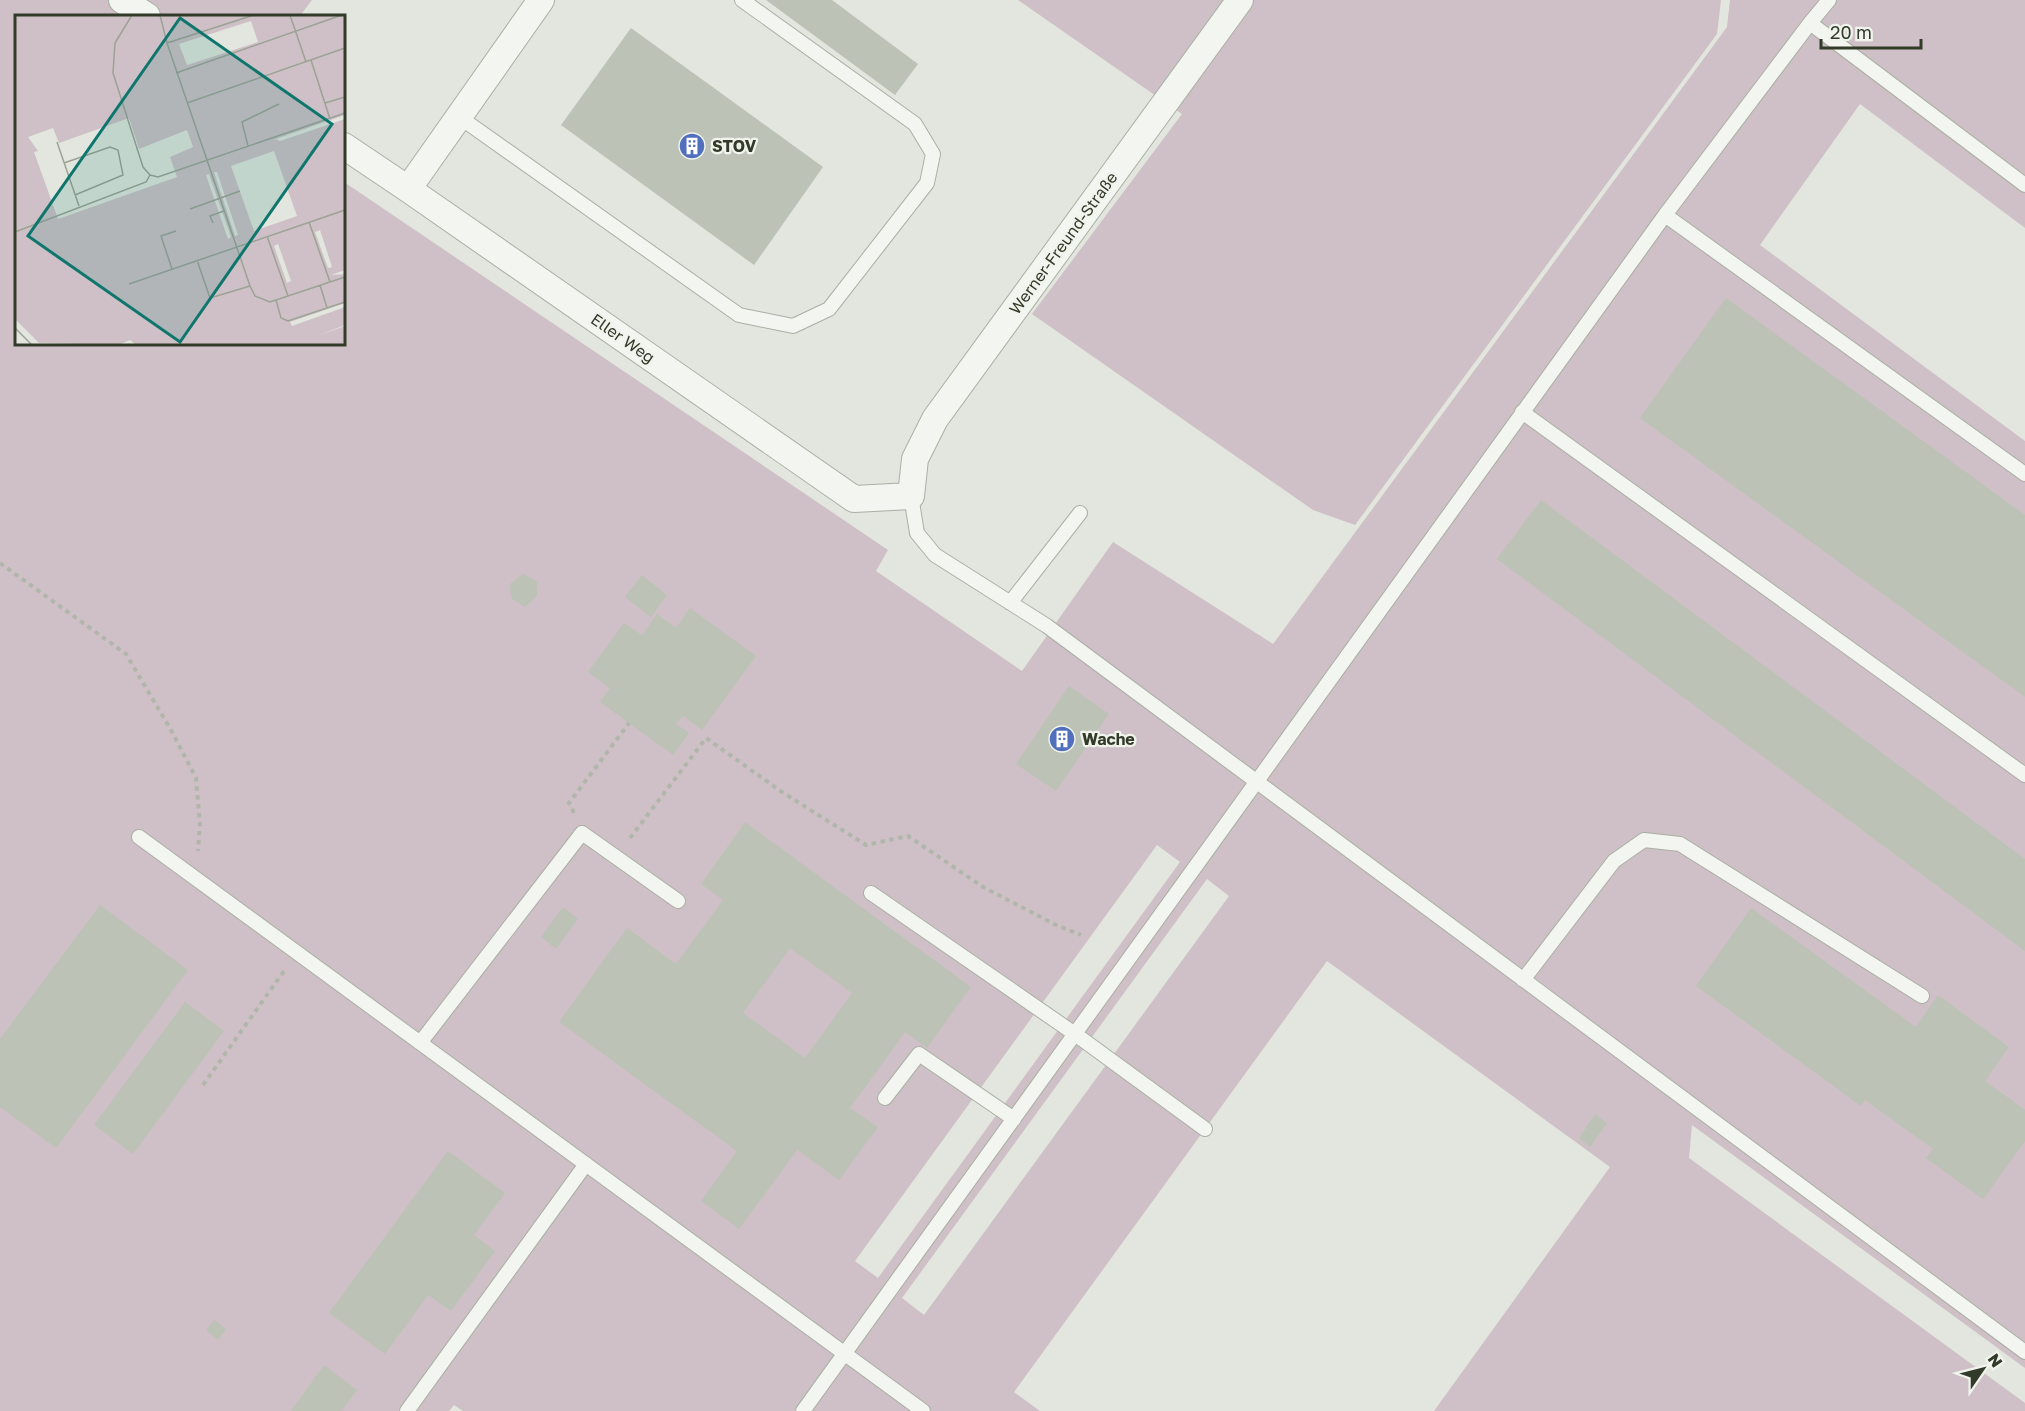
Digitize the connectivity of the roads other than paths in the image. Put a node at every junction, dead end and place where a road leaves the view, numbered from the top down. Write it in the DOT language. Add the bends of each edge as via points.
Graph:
graph roads {
  1 [pos="122,0"];
  2 [pos="542,0"];
  3 [pos="742,0"];
  4 [pos="1240,0"];
  5 [pos="1829,0"];
  6 [pos="145,15"];
  7 [pos="1810,23"];
  8 [pos="458,116"];
  9 [pos="345,147"];
  10 [pos="2025,185"];
  11 [pos="408,189"];
  12 [pos="1665,215"];
  13 [pos="1522,412"];
  14 [pos="2025,474"];
  15 [pos="911,496"];
  16 [pos="1080,513"];
  17 [pos="1010,603"];
  18 [pos="2025,775"];
  19 [pos="1256,783"];
  20 [pos="139,837"];
  21 [pos="871,893"];
  22 [pos="678,901"];
  23 [pos="1523,980"];
  24 [pos="1922,996"];
  25 [pos="1075,1034"];
  26 [pos="420,1043"];
  27 [pos="885,1098"];
  28 [pos="1014,1119"];
  29 [pos="1205,1129"];
  30 [pos="586,1164"];
  31 [pos="2025,1352"];
  32 [pos="845,1354"];
  33 [pos="407,1411"];
  34 [pos="803,1411"];
  35 [pos="924,1411"];
  1 -- 6 [label="street"];
  2 -- 8 [label="street"];
  3 -- 8 [label="lane" via="915,124 933,154 927,183 829,309 793,326 739,315"];
  4 -- 15 [label="street, Werner-Freund-Straße" via="935,419 915,459"];
  5 -- 7 [label="lane"];
  7 -- 10 [label="lane"];
  7 -- 12 [label="lane"];
  8 -- 11 [label="street"];
  9 -- 11 [label="street, Eller Weg"];
  11 -- 15 [label="street, Eller Weg" via="854,499"];
  12 -- 13 [label="lane"];
  12 -- 14 [label="lane"];
  13 -- 18 [label="lane"];
  13 -- 19 [label="lane"];
  15 -- 17 [label="lane" via="917,533 935,555"];
  16 -- 17 [label="lane"];
  17 -- 19 [label="lane" via="1047,626"];
  19 -- 23 [label="lane"];
  19 -- 25 [label="lane"];
  20 -- 26 [label="lane"];
  21 -- 25 [label="lane"];
  22 -- 26 [label="lane" via="582,833"];
  23 -- 24 [label="lane" via="1614,861 1644,840 1680,844"];
  23 -- 31 [label="lane"];
  25 -- 28 [label="lane"];
  25 -- 29 [label="lane"];
  26 -- 30 [label="lane"];
  27 -- 28 [label="lane" via="919,1053"];
  28 -- 32 [label="lane"];
  30 -- 32 [label="lane"];
  30 -- 33 [label="lane"];
  32 -- 34 [label="lane"];
  32 -- 35 [label="lane"];
}
